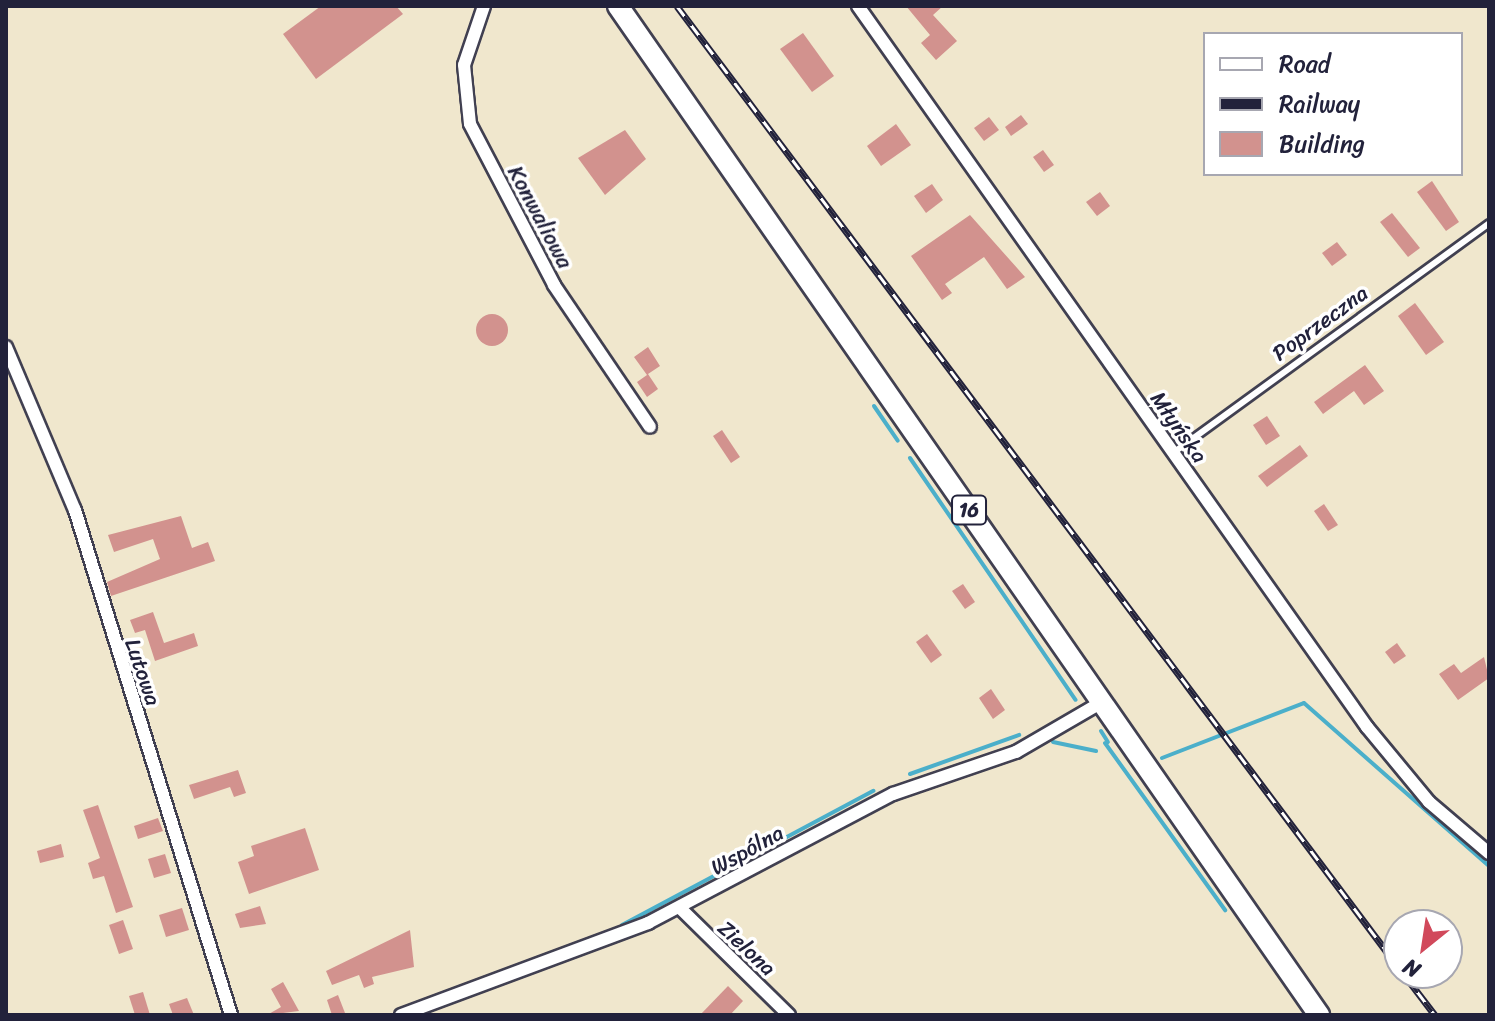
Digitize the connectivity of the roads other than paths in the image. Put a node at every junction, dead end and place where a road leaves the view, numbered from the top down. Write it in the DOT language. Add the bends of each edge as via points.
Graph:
graph roads {
  1 [pos="484,6"];
  2 [pos="618,6"];
  3 [pos="858,6"];
  4 [pos="1489,223"];
  5 [pos="6,347"];
  6 [pos="650,427"];
  7 [pos="1173,453"];
  8 [pos="1102,702"];
  9 [pos="1489,853"];
  10 [pos="680,908"];
  11 [pos="231,1015"];
  12 [pos="401,1015"];
  13 [pos="789,1015"];
  14 [pos="1319,1015"];
  1 -- 6 [label="street, Konwaliowa" via="464,65 470,124 554,285"];
  2 -- 8 [label="main road, 16"];
  3 -- 7 [label="street, Młyńska"];
  4 -- 7 [label="lane, Poprzeczna"];
  5 -- 11 [label="street, Lutowa" via="75,510"];
  7 -- 9 [label="street, Młyńska" via="1367,727 1429,802"];
  8 -- 10 [label="street, Wspólna" via="1016,752 893,794"];
  8 -- 14 [label="main road, 16"];
  10 -- 12 [label="street, Wspólna"];
  10 -- 13 [label="street, Zielona"];
}
